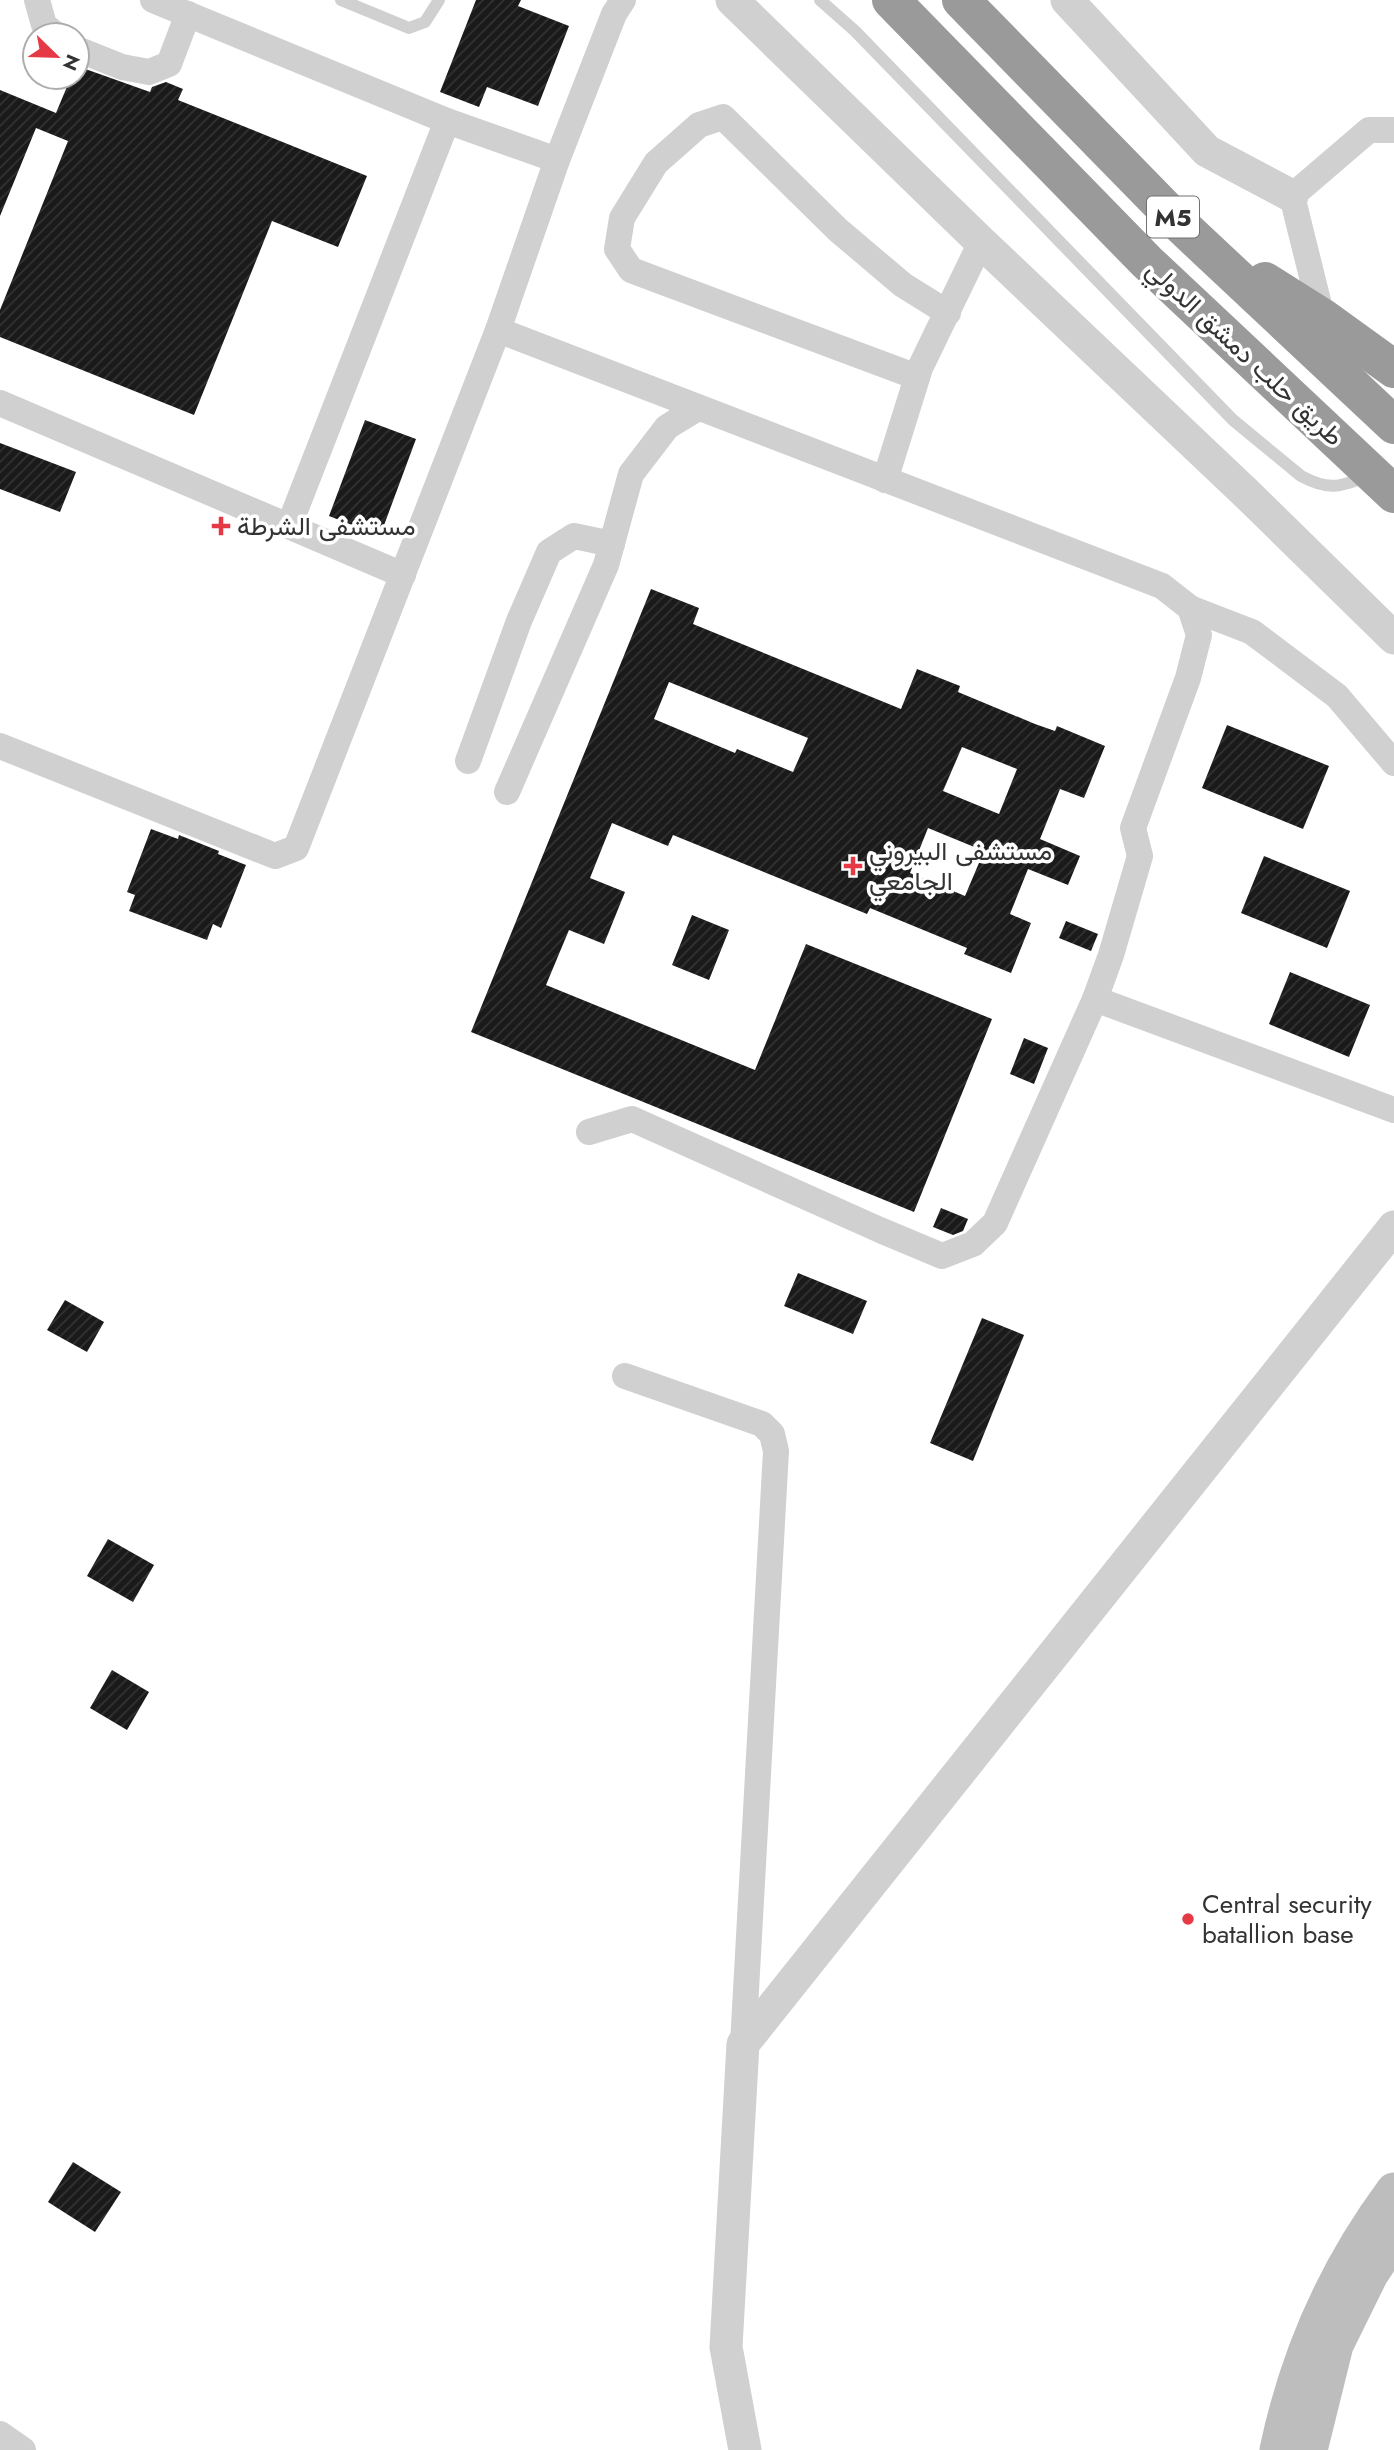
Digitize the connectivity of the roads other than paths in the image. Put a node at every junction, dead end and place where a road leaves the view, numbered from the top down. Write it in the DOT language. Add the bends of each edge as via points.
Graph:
graph roads {
  1 [pos="37,0"];
  2 [pos="153,0"];
  3 [pos="341,0"];
  4 [pos="439,0"];
  5 [pos="623,0"];
  6 [pos="732,0"];
  7 [pos="820,0"];
  8 [pos="891,0"];
  9 [pos="961,0"];
  10 [pos="1067,0"];
  11 [pos="188,14"];
  12 [pos="43,21"];
  13 [pos="91,55"];
  14 [pos="447,121"];
  15 [pos="1394,130"];
  16 [pos="557,160"];
  17 [pos="1292,196"];
  18 [pos="1184,228"];
  19 [pos="981,243"];
  20 [pos="948,313"];
  21 [pos="1322,317"];
  22 [pos="499,330"];
  23 [pos="1394,369"];
  24 [pos="916,377"];
  25 [pos="0,403"];
  26 [pos="698,408"];
  27 [pos="1394,425"];
  28 [pos="885,480"];
  29 [pos="1383,484"];
  30 [pos="289,526"];
  31 [pos="612,544"];
  32 [pos="403,575"];
  33 [pos="1190,608"];
  34 [pos="1394,639"];
  35 [pos="0,746"];
  36 [pos="468,761"];
  37 [pos="1394,763"];
  38 [pos="507,792"];
  39 [pos="1095,999"];
  40 [pos="1394,1110"];
  41 [pos="589,1132"];
  42 [pos="1394,1227"];
  43 [pos="625,1376"];
  44 [pos="743,2044"];
  45 [pos="1394,2191"];
  46 [pos="1394,2240"];
  47 [pos="0,2434"];
  48 [pos="23,2450"];
  49 [pos="745,2450"];
  50 [pos="1278,2450"];
  51 [pos="1310,2450"];
  1 -- 12 [label="street"];
  2 -- 11 [label="street"];
  3 -- 4 [label="lane" via="409,28 425,22"];
  5 -- 16 [label="street"];
  6 -- 19 [label="street"];
  7 -- 29 [label="lane" via="1233,420 1312,482 1338,487"];
  8 -- 29 [label="highway, طريق حلب دمشق الدولي / M5" via="1147,262"];
  9 -- 18 [label="highway, طريق حلب دمشق الدولي / M5"];
  10 -- 17 [label="street" via="1207,151"];
  11 -- 13 [label="street" via="169,64 149,72"];
  11 -- 14 [label="street"];
  14 -- 16 [label="street"];
  14 -- 30 [label="street"];
  15 -- 17 [label="street" via="1369,130"];
  16 -- 22 [label="street"];
  17 -- 21 [label="street"];
  18 -- 21 [label="highway"];
  18 -- 27 [label="highway, طريق حلب دمشق الدولي / M5"];
  19 -- 20 [label="street"];
  19 -- 34 [label="street"];
  20 -- 24 [label="street"];
  20 -- 24 [label="street" via="903,285 838,230 723,117 699,125 656,163 622,218 617,249 631,270"];
  21 -- 23 [label="highway"];
  22 -- 26 [label="street"];
  22 -- 32 [label="street"];
  24 -- 28 [label="street"];
  25 -- 30 [label="street"];
  26 -- 28 [label="street"];
  26 -- 31 [label="street" via="667,427 631,474"];
  28 -- 33 [label="street" via="1162,586"];
  30 -- 32 [label="street"];
  31 -- 36 [label="street" via="574,536 549,552"];
  31 -- 38 [label="street"];
  32 -- 35 [label="street" via="296,848 275,856"];
  33 -- 37 [label="street" via="1263,640 1336,696"];
  33 -- 39 [label="street" via="1199,635 1188,678 1133,828 1140,856"];
  39 -- 40 [label="street"];
  39 -- 41 [label="street" via="995,1223 973,1244 942,1256 632,1119"];
  42 -- 44 [label="street"];
  43 -- 44 [label="street" via="762,1424 772,1434 776,1451"];
  44 -- 49 [label="street" via="726,2347"];
  45 -- 50 [label="main road" via="1346,2261 1309,2340"];
  46 -- 51 [label="main road" via="1370,2274 1335,2345"];
  47 -- 48 [label="street"];
}
